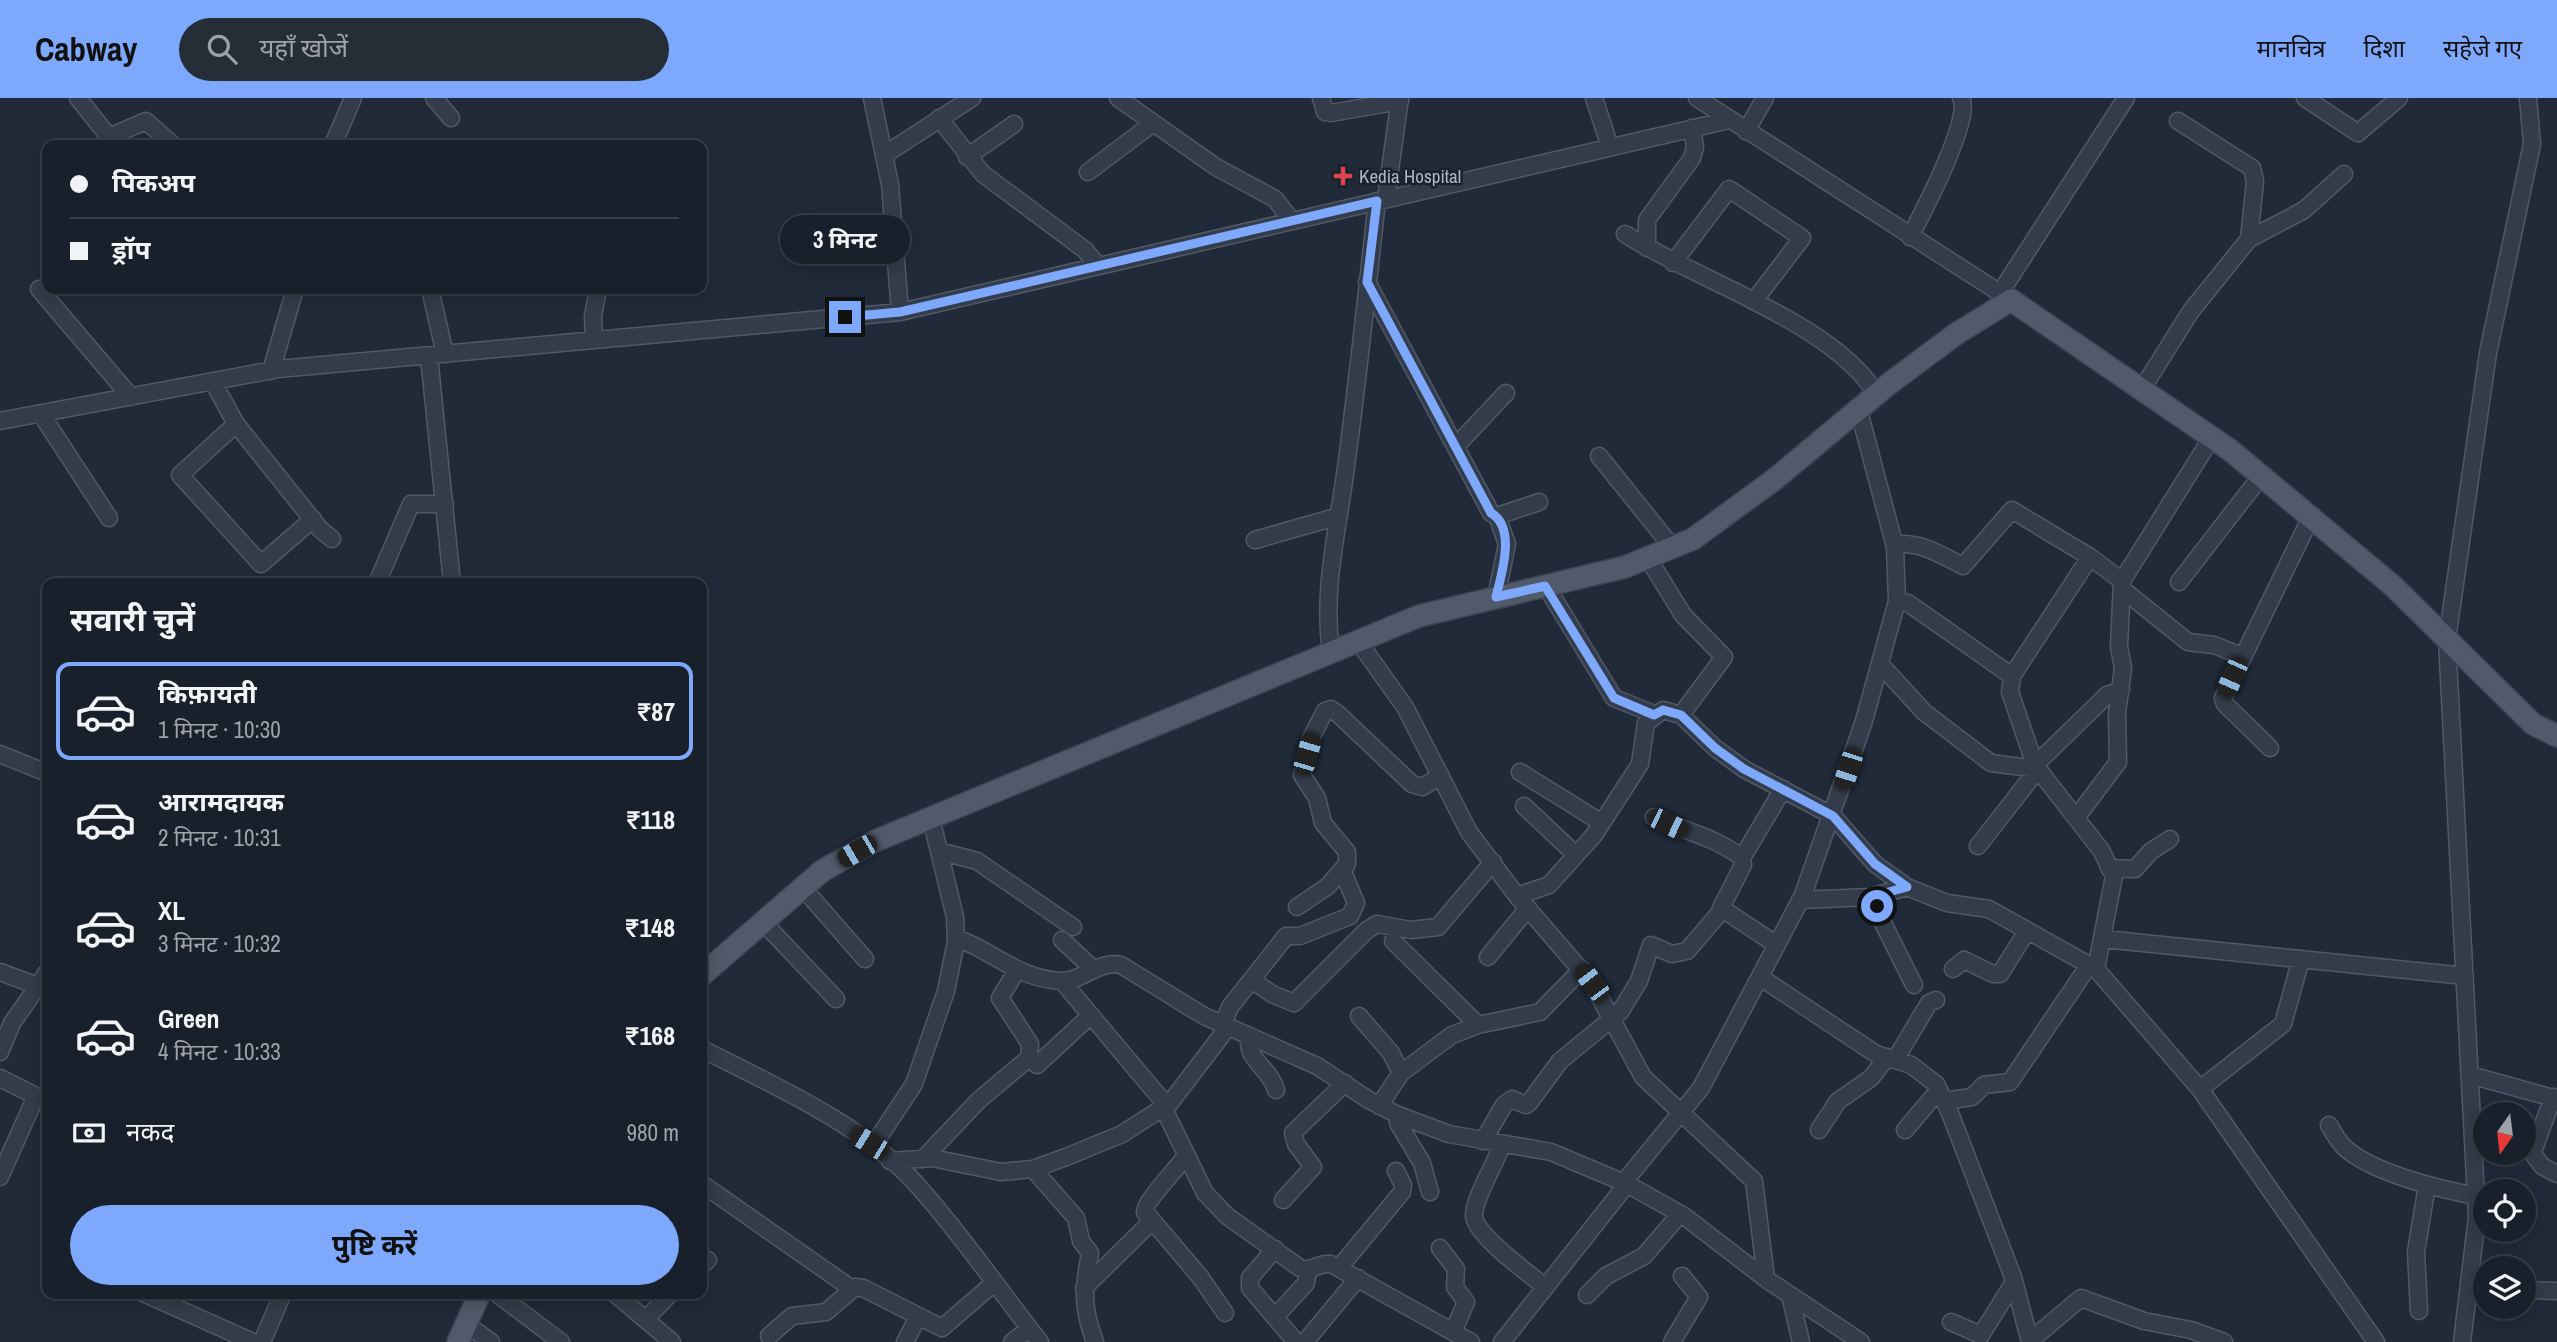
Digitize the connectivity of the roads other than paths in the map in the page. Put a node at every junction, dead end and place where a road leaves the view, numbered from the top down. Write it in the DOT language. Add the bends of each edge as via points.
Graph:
graph roads {
  1 [pos="78,98"];
  2 [pos="353,98"];
  3 [pos="434,98"];
  4 [pos="872,98"];
  5 [pos="972,98"];
  6 [pos="1118,98"];
  7 [pos="1321,98"];
  8 [pos="1594,98"];
  9 [pos="1697,98"];
  10 [pos="1765,98"];
  11 [pos="1961,98"];
  12 [pos="2126,98"];
  13 [pos="2399,98"];
  14 [pos="2528,98"];
  15 [pos="1400,100"];
  16 [pos="2312,100"];
  17 [pos="451,118"];
  18 [pos="939,118"];
  19 [pos="1729,120"];
  20 [pos="2178,121"];
  21 [pos="1014,124"];
  22 [pos="1152,124"];
  23 [pos="1692,128"];
  24 [pos="1746,131"];
  25 [pos="167,140"];
  26 [pos="335,140"];
  27 [pos="1610,147"];
  28 [pos="884,155"];
  29 [pos="967,157"];
  30 [pos="1088,172"];
  31 [pos="2344,174"];
  32 [pos="1382,200"];
  33 [pos="1292,221"];
  34 [pos="1625,234"];
  35 [pos="1910,237"];
  36 [pos="2249,239"];
  37 [pos="1647,248"];
  38 [pos="1673,263"];
  39 [pos="1098,266"];
  40 [pos="1367,282"];
  41 [pos="39,289"];
  42 [pos="42,293"];
  43 [pos="43,294"];
  44 [pos="294,294"];
  45 [pos="431,294"];
  46 [pos="597,294"];
  47 [pos="2006,296"];
  48 [pos="1754,302"];
  49 [pos="900,312"];
  50 [pos="594,340"];
  51 [pos="437,355"];
  52 [pos="271,371"];
  53 [pos="214,382"];
  54 [pos="2142,389"];
  55 [pos="1506,393"];
  56 [pos="1877,395"];
  57 [pos="131,397"];
  58 [pos="1859,411"];
  59 [pos="41,414"];
  60 [pos="0,421"];
  61 [pos="236,424"];
  62 [pos="2212,437"];
  63 [pos="1455,446"];
  64 [pos="1599,456"];
  65 [pos="2261,476"];
  66 [pos="1539,502"];
  67 [pos="445,504"];
  68 [pos="1339,516"];
  69 [pos="1497,516"];
  70 [pos="2311,517"];
  71 [pos="109,518"];
  72 [pos="313,519"];
  73 [pos="332,539"];
  74 [pos="1255,540"];
  75 [pos="1894,544"];
  76 [pos="1673,548"];
  77 [pos="2090,557"];
  78 [pos="1648,558"];
  79 [pos="379,578"];
  80 [pos="452,578"];
  81 [pos="2179,582"];
  82 [pos="2122,585"];
  83 [pos="1545,586"];
  84 [pos="1496,597"];
  85 [pos="1897,601"];
  86 [pos="2447,640"];
  87 [pos="1358,641"];
  88 [pos="1331,652"];
  89 [pos="2242,656"];
  90 [pos="1880,664"];
  91 [pos="2012,676"];
  92 [pos="2121,691"];
  93 [pos="1654,715"];
  94 [pos="1681,715"];
  95 [pos="2557,736"];
  96 [pos="2270,748"];
  97 [pos="0,754"];
  98 [pos="2036,767"];
  99 [pos="42,771"];
  100 [pos="1520,772"];
  101 [pos="1441,776"];
  102 [pos="1783,789"];
  103 [pos="1524,806"];
  104 [pos="1833,816"];
  105 [pos="1654,817"];
  106 [pos="931,818"];
  107 [pos="2076,818"];
  108 [pos="1602,823"];
  109 [pos="2170,839"];
  110 [pos="1978,846"];
  111 [pos="939,851"];
  112 [pos="1576,855"];
  113 [pos="1742,858"];
  114 [pos="1493,862"];
  115 [pos="2109,868"];
  116 [pos="1343,872"];
  117 [pos="1907,887"];
  118 [pos="803,888"];
  119 [pos="1870,897"];
  120 [pos="1800,900"];
  121 [pos="1522,902"];
  122 [pos="1297,907"];
  123 [pos="1722,910"];
  124 [pos="763,922"];
  125 [pos="2027,931"];
  126 [pos="956,938"];
  127 [pos="2104,939"];
  128 [pos="1393,941"];
  129 [pos="1777,945"];
  130 [pos="1489,957"];
  131 [pos="865,959"];
  132 [pos="2301,959"];
  133 [pos="2092,967"];
  134 [pos="1093,969"];
  135 [pos="1582,969"];
  136 [pos="1953,969"];
  137 [pos="1017,970"];
  138 [pos="707,971"];
  139 [pos="0,972"];
  140 [pos="2465,976"];
  141 [pos="1760,977"];
  142 [pos="42,980"];
  143 [pos="1252,980"];
  144 [pos="1062,981"];
  145 [pos="1914,985"];
  146 [pos="38,986"];
  147 [pos="836,999"];
  148 [pos="1936,1000"];
  149 [pos="1090,1016"];
  150 [pos="1359,1016"];
  151 [pos="1613,1020"];
  152 [pos="1478,1025"];
  153 [pos="1225,1026"];
  154 [pos="1250,1036"];
  155 [pos="0,1052"];
  156 [pos="707,1052"];
  157 [pos="1891,1059"];
  158 [pos="1037,1065"];
  159 [pos="1401,1073"];
  160 [pos="2470,1075"];
  161 [pos="0,1078"];
  162 [pos="1345,1083"];
  163 [pos="2200,1089"];
  164 [pos="1276,1090"];
  165 [pos="1941,1096"];
  166 [pos="2555,1098"];
  167 [pos="2474,1102"];
  168 [pos="1165,1106"];
  169 [pos="1379,1106"];
  170 [pos="1681,1113"];
  171 [pos="1398,1115"];
  172 [pos="2329,1125"];
  173 [pos="1819,1130"];
  174 [pos="1905,1130"];
  175 [pos="2536,1133"];
  176 [pos="1483,1140"];
  177 [pos="1502,1144"];
  178 [pos="873,1146"];
  179 [pos="1185,1157"];
  180 [pos="923,1158"];
  181 [pos="2536,1160"];
  182 [pos="890,1161"];
  183 [pos="1033,1169"];
  184 [pos="1396,1171"];
  185 [pos="2557,1174"];
  186 [pos="0,1177"];
  187 [pos="1625,1183"];
  188 [pos="2427,1185"];
  189 [pos="707,1188"];
  190 [pos="1430,1192"];
  191 [pos="2473,1195"];
  192 [pos="1283,1200"];
  193 [pos="1680,1214"];
  194 [pos="1149,1219"];
  195 [pos="1440,1248"];
  196 [pos="1275,1249"];
  197 [pos="1339,1268"];
  198 [pos="1308,1270"];
  199 [pos="1682,1276"];
  200 [pos="1358,1278"];
  201 [pos="1766,1279"];
  202 [pos="2014,1282"];
  203 [pos="994,1283"];
  204 [pos="1545,1287"];
  205 [pos="1083,1288"];
  206 [pos="852,1289"];
  207 [pos="2536,1290"];
  208 [pos="2557,1291"];
  209 [pos="1587,1295"];
  210 [pos="1790,1296"];
  211 [pos="156,1299"];
  212 [pos="280,1299"];
  213 [pos="477,1299"];
  214 [pos="504,1299"];
  215 [pos="621,1299"];
  216 [pos="665,1299"];
  217 [pos="2473,1302"];
  218 [pos="2419,1311"];
  219 [pos="1225,1313"];
  220 [pos="918,1317"];
  221 [pos="1275,1317"];
  222 [pos="646,1319"];
  223 [pos="1951,1322"];
  224 [pos="1030,1329"];
  225 [pos="1454,1330"];
  226 [pos="462,1333"];
  227 [pos="2191,1336"];
  228 [pos="768,1340"];
  229 [pos="2030,1341"];
  230 [pos="253,1342"];
  231 [pos="262,1342"];
  232 [pos="491,1342"];
  233 [pos="561,1342"];
  234 [pos="672,1342"];
  235 [pos="905,1342"];
  236 [pos="1012,1342"];
  237 [pos="1040,1342"];
  238 [pos="1095,1342"];
  239 [pos="1296,1342"];
  240 [pos="1305,1342"];
  241 [pos="1471,1342"];
  242 [pos="1502,1342"];
  243 [pos="1672,1342"];
  244 [pos="1801,1342"];
  245 [pos="1861,1342"];
  246 [pos="2224,1342"];
  247 [pos="2376,1342"];
  248 [pos="2462,1342"];
  1 -- 25 [label="street" via="109,137 146,121"];
  2 -- 26 [label="street"];
  3 -- 17 [label="street"];
  4 -- 28 [label="street"];
  5 -- 18 [label="street"];
  6 -- 22 [label="street"];
  7 -- 15 [label="street" via="1325,112 1331,113"];
  8 -- 27 [label="street"];
  9 -- 19 [label="street"];
  10 -- 24 [label="street"];
  11 -- 35 [label="street" via="1965,105 1947,162"];
  12 -- 47 [label="street"];
  13 -- 16 [label="street" via="2358,133"];
  14 -- 86 [label="street" via="2532,144 2488,353"];
  15 -- 32 [label="street"];
  18 -- 28 [label="street"];
  18 -- 29 [label="street"];
  19 -- 23 [label="street"];
  19 -- 24 [label="street"];
  20 -- 36 [label="street" via="2252,168 2255,181"];
  21 -- 29 [label="street"];
  22 -- 30 [label="street"];
  22 -- 33 [label="street" via="1275,199"];
  23 -- 27 [label="street"];
  23 -- 37 [label="street" via="1692,158 1647,220"];
  24 -- 35 [label="street"];
  27 -- 32 [label="street"];
  28 -- 49 [label="street"];
  29 -- 39 [label="street" via="1004,191 1085,250"];
  31 -- 36 [label="street" via="2304,210"];
  32 -- 33 [label="street"];
  32 -- 40 [label="street"];
  33 -- 39 [label="street"];
  34 -- 37 [label="street"];
  35 -- 47 [label="street"];
  36 -- 54 [label="street" via="2191,311"];
  37 -- 38 [label="street"];
  38 -- 48 [label="street"];
  38 -- 48 [label="street" via="1729,189 1808,239"];
  39 -- 49 [label="street"];
  40 -- 63 [label="street"];
  40 -- 68 [label="street"];
  41 -- 42 [label="street"];
  43 -- 57 [label="street"];
  44 -- 52 [label="street"];
  45 -- 51 [label="street"];
  46 -- 50 [label="street"];
  47 -- 54 [label="main road"];
  47 -- 56 [label="main road"];
  48 -- 56 [label="street" via="1852,364"];
  49 -- 50 [label="street"];
  50 -- 51 [label="street"];
  51 -- 52 [label="street"];
  51 -- 67 [label="street"];
  52 -- 53 [label="street"];
  53 -- 57 [label="street"];
  53 -- 61 [label="street"];
  54 -- 62 [label="main road"];
  55 -- 63 [label="street"];
  56 -- 58 [label="main road"];
  57 -- 59 [label="street"];
  58 -- 75 [label="street"];
  58 -- 76 [label="main road" via="1775,479 1693,539"];
  59 -- 60 [label="street"];
  59 -- 71 [label="street"];
  61 -- 72 [label="street"];
  61 -- 72 [label="street" via="180,475 261,564"];
  62 -- 65 [label="main road"];
  62 -- 82 [label="street"];
  63 -- 69 [label="street" via="1491,513"];
  64 -- 76 [label="street"];
  65 -- 70 [label="main road"];
  65 -- 81 [label="street"];
  66 -- 69 [label="street"];
  67 -- 79 [label="street" via="411,504"];
  67 -- 80 [label="street"];
  68 -- 74 [label="street"];
  68 -- 88 [label="street" via="1326,617"];
  69 -- 84 [label="street" via="1507,544"];
  70 -- 86 [label="main road" via="2393,586"];
  70 -- 89 [label="street"];
  72 -- 73 [label="street"];
  75 -- 77 [label="street" via="1935,549 1964,566 2011,509"];
  75 -- 85 [label="street"];
  76 -- 78 [label="main road"];
  77 -- 82 [label="street"];
  77 -- 91 [label="street"];
  78 -- 83 [label="main road"];
  78 -- 94 [label="street" via="1683,615 1724,657"];
  82 -- 89 [label="street" via="2188,642 2214,645"];
  82 -- 92 [label="street"];
  83 -- 84 [label="main road"];
  83 -- 93 [label="street" via="1614,698"];
  84 -- 87 [label="main road" via="1419,616"];
  85 -- 90 [label="street"];
  85 -- 91 [label="street" via="1908,603"];
  86 -- 95 [label="main road" via="2532,724"];
  86 -- 140 [label="street"];
  87 -- 88 [label="main road"];
  87 -- 101 [label="street" via="1405,707"];
  88 -- 106 [label="main road"];
  89 -- 96 [label="street" via="2223,701"];
  90 -- 98 [label="street" via="1924,712 1991,763"];
  90 -- 104 [label="street"];
  91 -- 98 [label="street" via="2010,692"];
  92 -- 98 [label="street" via="2107,695"];
  92 -- 107 [label="street" via="2118,762"];
  93 -- 94 [label="street" via="1663,710"];
  93 -- 108 [label="street" via="1643,733 1640,764"];
  94 -- 102 [label="street" via="1728,759"];
  97 -- 99 [label="street"];
  98 -- 107 [label="street"];
  98 -- 110 [label="street"];
  100 -- 108 [label="street"];
  101 -- 114 [label="street" via="1469,832"];
  101 -- 116 [label="street" via="1426,786 1412,784 1338,714 1325,711 1311,738 1302,775 1317,798 1323,823 1347,852"];
  102 -- 104 [label="street"];
  102 -- 113 [label="street"];
  103 -- 112 [label="street"];
  104 -- 117 [label="street" via="1875,864"];
  104 -- 120 [label="street"];
  105 -- 113 [label="street" via="1702,835"];
  106 -- 111 [label="street"];
  106 -- 118 [label="main road" via="875,841 822,871"];
  107 -- 115 [label="street"];
  108 -- 112 [label="street"];
  109 -- 115 [label="street" via="2135,869"];
  111 -- 126 [label="street"];
  111 -- 134 [label="street" via="976,861 1068,934"];
  112 -- 121 [label="street" via="1549,884"];
  113 -- 123 [label="street"];
  114 -- 121 [label="street"];
  114 -- 143 [label="street" via="1438,927 1411,930 1377,924 1294,1003"];
  115 -- 127 [label="street" via="2113,876"];
  116 -- 122 [label="street"];
  116 -- 143 [label="street" via="1356,903 1350,916 1300,936 1286,936"];
  117 -- 119 [label="street"];
  117 -- 125 [label="street" via="1947,903 1989,909"];
  118 -- 124 [label="main road"];
  118 -- 131 [label="street"];
  119 -- 120 [label="street"];
  119 -- 145 [label="street"];
  120 -- 129 [label="street"];
  121 -- 130 [label="street"];
  121 -- 135 [label="street"];
  123 -- 129 [label="street"];
  123 -- 151 [label="street" via="1687,951 1672,954 1651,945 1635,989"];
  124 -- 138 [label="main road"];
  124 -- 147 [label="street"];
  125 -- 133 [label="street"];
  125 -- 136 [label="street" via="2000,975 1964,960"];
  126 -- 137 [label="street" via="985,949"];
  126 -- 178 [label="street" via="946,990 914,1084"];
  127 -- 132 [label="street"];
  127 -- 133 [label="street"];
  128 -- 152 [label="street"];
  129 -- 141 [label="street"];
  132 -- 140 [label="street"];
  132 -- 163 [label="street" via="2283,1024"];
  133 -- 163 [label="street"];
  133 -- 165 [label="street" via="2010,1082 1984,1084 1972,1097"];
  134 -- 144 [label="street"];
  134 -- 153 [label="street" via="1121,965"];
  135 -- 151 [label="street"];
  135 -- 152 [label="street" via="1540,1012"];
  137 -- 144 [label="street"];
  137 -- 180 [label="street" via="1000,998 1030,1044 1029,1058 979,1100"];
  139 -- 146 [label="street"];
  140 -- 160 [label="street"];
  141 -- 157 [label="street" via="1876,1054"];
  141 -- 170 [label="street" via="1701,1088"];
  142 -- 146 [label="street"];
  143 -- 153 [label="street" via="1230,1007"];
  144 -- 149 [label="street"];
  146 -- 155 [label="street" via="12,1023"];
  148 -- 157 [label="street" via="1929,1003"];
  149 -- 158 [label="street"];
  149 -- 168 [label="street"];
  150 -- 159 [label="street" via="1391,1053"];
  151 -- 170 [label="street" via="1643,1077"];
  151 -- 176 [label="street" via="1560,1061 1529,1103 1512,1099 1504,1105"];
  152 -- 159 [label="street" via="1452,1035"];
  153 -- 154 [label="street"];
  153 -- 168 [label="street"];
  154 -- 162 [label="street"];
  154 -- 164 [label="street" via="1248,1051 1272,1077"];
  156 -- 178 [label="street" via="791,1094"];
  157 -- 165 [label="street" via="1911,1065"];
  157 -- 173 [label="street" via="1838,1101"];
  159 -- 169 [label="street"];
  160 -- 166 [label="street"];
  160 -- 167 [label="street"];
  161 -- 186 [label="street" via="34,1095"];
  162 -- 169 [label="street"];
  162 -- 192 [label="street" via="1293,1133 1313,1167"];
  163 -- 247 [label="street"];
  165 -- 174 [label="street"];
  165 -- 202 [label="street"];
  166 -- 175 [label="street"];
  168 -- 179 [label="street"];
  168 -- 183 [label="street" via="1122,1134"];
  169 -- 171 [label="street"];
  170 -- 187 [label="street"];
  170 -- 201 [label="street" via="1754,1181"];
  171 -- 176 [label="street" via="1449,1134"];
  171 -- 190 [label="street" via="1398,1124 1422,1163"];
  172 -- 188 [label="street" via="2353,1153"];
  176 -- 177 [label="street"];
  177 -- 187 [label="street" via="1551,1152"];
  177 -- 204 [label="street" via="1476,1208 1476,1224"];
  178 -- 182 [label="street"];
  179 -- 194 [label="street" via="1147,1199 1144,1206"];
  179 -- 196 [label="street" via="1217,1207"];
  180 -- 182 [label="street"];
  180 -- 183 [label="street" via="1001,1172"];
  181 -- 185 [label="street"];
  182 -- 203 [label="street" via="917,1184"];
  183 -- 205 [label="street" via="1076,1218 1081,1241 1090,1253"];
  184 -- 197 [label="street" via="1404,1185 1402,1192"];
  187 -- 193 [label="street"];
  187 -- 204 [label="street"];
  188 -- 191 [label="street"];
  188 -- 218 [label="street" via="2416,1252"];
  189 -- 206 [label="street"];
  193 -- 201 [label="street"];
  193 -- 209 [label="street" via="1644,1256 1605,1276"];
  194 -- 205 [label="street"];
  194 -- 219 [label="street"];
  195 -- 225 [label="street" via="1457,1269 1455,1287 1466,1303"];
  196 -- 198 [label="street"];
  196 -- 221 [label="street" via="1250,1283"];
  197 -- 198 [label="street" via="1323,1263"];
  197 -- 200 [label="street"];
  198 -- 221 [label="street" via="1306,1283"];
  199 -- 243 [label="street" via="1699,1297"];
  200 -- 225 [label="street"];
  200 -- 240 [label="street"];
  201 -- 210 [label="street"];
  202 -- 223 [label="street" via="1981,1335"];
  202 -- 229 [label="street"];
  203 -- 220 [label="street" via="942,1328"];
  203 -- 224 [label="street"];
  204 -- 242 [label="street"];
  205 -- 238 [label="street" via="1083,1312"];
  206 -- 220 [label="street" via="863,1287"];
  206 -- 228 [label="street" via="825,1312 792,1316"];
  207 -- 208 [label="street"];
  210 -- 244 [label="street"];
  210 -- 245 [label="street"];
  211 -- 230 [label="street"];
  212 -- 231 [label="street"];
  213 -- 226 [label="main road"];
  214 -- 233 [label="street"];
  215 -- 222 [label="street"];
  216 -- 222 [label="street"];
  217 -- 248 [label="street"];
  220 -- 235 [label="street"];
  221 -- 239 [label="street"];
  222 -- 234 [label="street"];
  224 -- 236 [label="street"];
  224 -- 237 [label="street"];
  225 -- 241 [label="street"];
  226 -- 232 [label="street"];
  227 -- 229 [label="street" via="2081,1298"];
  227 -- 246 [label="street"];
}
